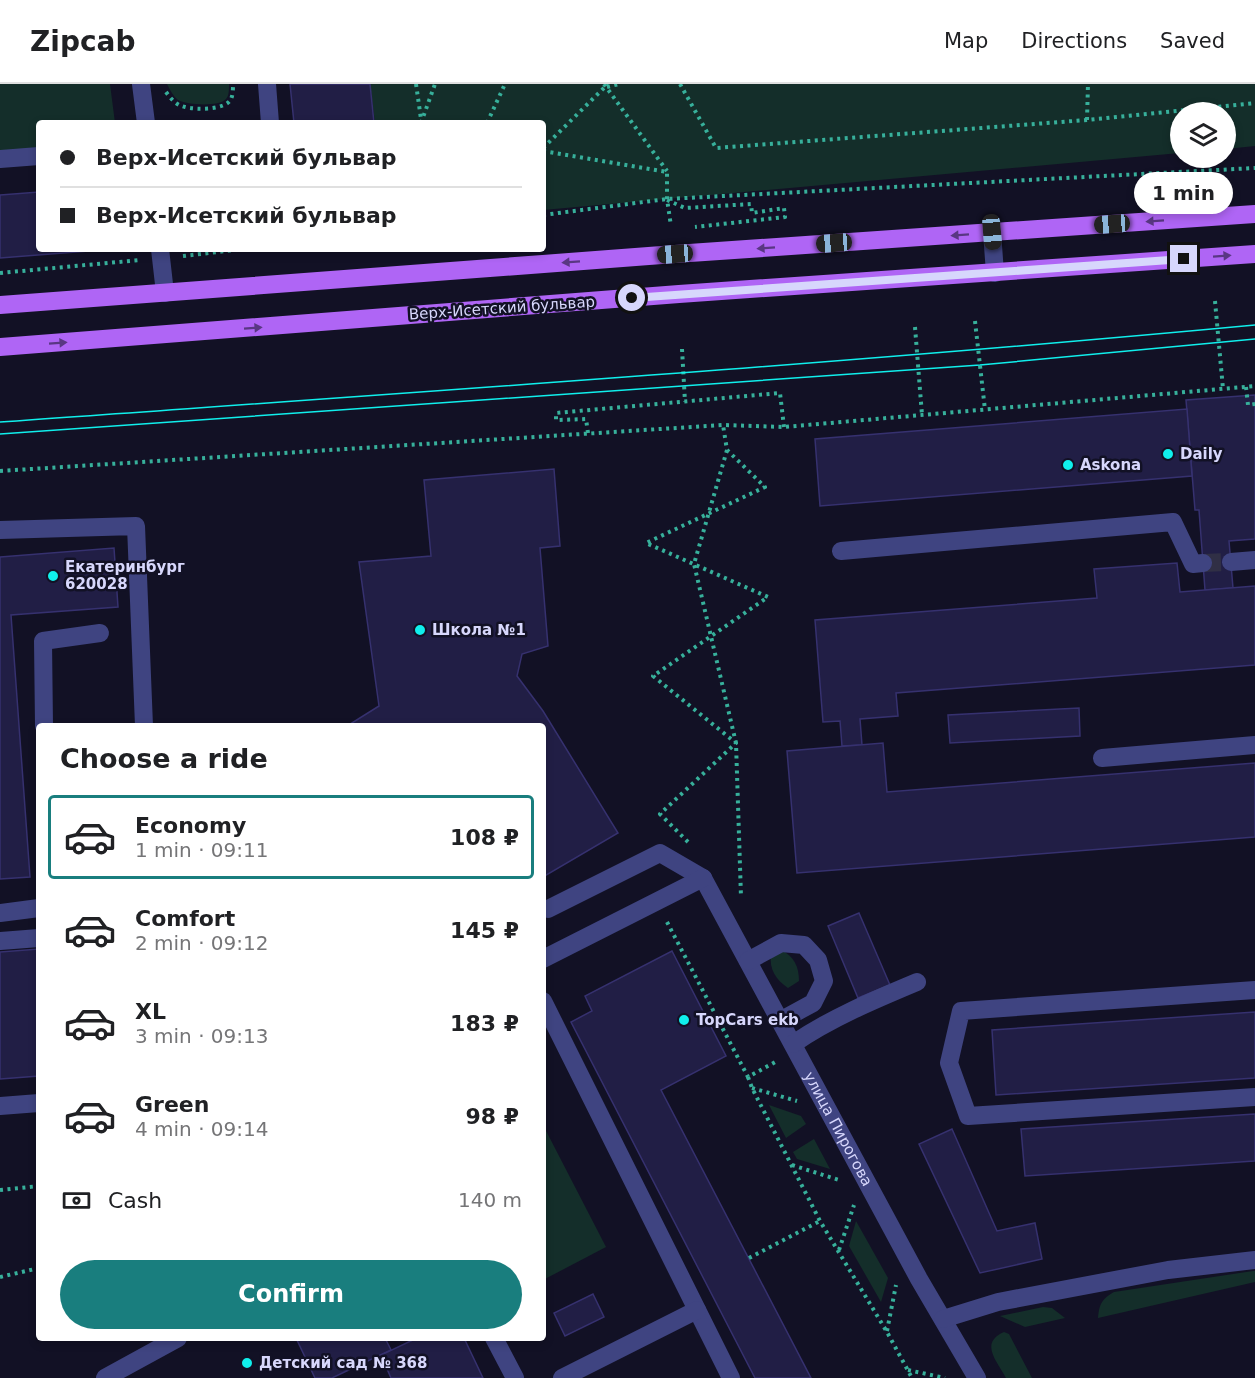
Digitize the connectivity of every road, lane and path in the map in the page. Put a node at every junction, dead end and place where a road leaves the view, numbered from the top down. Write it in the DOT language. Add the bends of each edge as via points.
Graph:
graph roads {
  1 [pos="141,84"];
  2 [pos="162,84"];
  3 [pos="233,84"];
  4 [pos="267,84"];
  5 [pos="416,84"];
  6 [pos="435,84"];
  7 [pos="505,84"];
  8 [pos="619,84"];
  9 [pos="680,84"];
  10 [pos="1088,84"];
  11 [pos="606,85"];
  12 [pos="1255,103"];
  13 [pos="146,120"];
  14 [pos="270,120"];
  15 [pos="421,120"];
  16 [pos="421,120"];
  17 [pos="488,120"];
  18 [pos="1087,120"];
  19 [pos="546,146"];
  20 [pos="546,150"];
  21 [pos="36,156"];
  22 [pos="0,159"];
  23 [pos="1255,168"];
  24 [pos="667,172"];
  25 [pos="667,200"];
  26 [pos="1255,214"];
  27 [pos="546,215"];
  28 [pos="671,226"];
  29 [pos="692,228"];
  30 [pos="992,232"];
  31 [pos="194,252"];
  32 [pos="160,254"];
  33 [pos="1255,254"];
  34 [pos="0,273"];
  35 [pos="995,273"];
  36 [pos="165,293"];
  37 [pos="1215,301"];
  38 [pos="0,305"];
  39 [pos="975,321"];
  40 [pos="915,327"];
  41 [pos="0,347"];
  42 [pos="682,349"];
  43 [pos="1255,386"];
  44 [pos="1246,387"];
  45 [pos="1223,389"];
  46 [pos="685,402"];
  47 [pos="1255,404"];
  48 [pos="985,410"];
  49 [pos="922,415"];
  50 [pos="723,425"];
  51 [pos="784,427"];
  52 [pos="588,433"];
  53 [pos="727,450"];
  54 [pos="0,471"];
  55 [pos="709,513"];
  56 [pos="0,530"];
  57 [pos="841,551"];
  58 [pos="1255,560"];
  59 [pos="1231,562"];
  60 [pos="1203,563"];
  61 [pos="694,564"];
  62 [pos="100,633"];
  63 [pos="712,635"];
  64 [pos="44,723"];
  65 [pos="144,723"];
  66 [pos="736,743"];
  67 [pos="1255,745"];
  68 [pos="1102,758"];
  69 [pos="670,805"];
  70 [pos="703,878"];
  71 [pos="741,897"];
  72 [pos="36,908"];
  73 [pos="548,909"];
  74 [pos="0,913"];
  75 [pos="666,922"];
  76 [pos="36,938"];
  77 [pos="0,941"];
  78 [pos="546,957"];
  79 [pos="748,961"];
  80 [pos="917,982"];
  81 [pos="1255,990"];
  82 [pos="546,1007"];
  83 [pos="780,1020"];
  84 [pos="788,1051"];
  85 [pos="748,1077"];
  86 [pos="752,1088"];
  87 [pos="1255,1097"];
  88 [pos="36,1103"];
  89 [pos="806,1103"];
  90 [pos="0,1106"];
  91 [pos="792,1165"];
  92 [pos="848,1183"];
  93 [pos="36,1186"];
  94 [pos="0,1190"];
  95 [pos="856,1198"];
  96 [pos="820,1221"];
  97 [pos="839,1250"];
  98 [pos="749,1258"];
  99 [pos="1255,1260"];
  100 [pos="36,1269"];
  101 [pos="0,1277"];
  102 [pos="898,1278"];
  103 [pos="697,1310"];
  104 [pos="943,1319"];
  105 [pos="887,1332"];
  106 [pos="173,1341"];
  107 [pos="496,1341"];
  108 [pos="908,1370"];
  109 [pos="105,1378"];
  110 [pos="515,1378"];
  111 [pos="562,1378"];
  112 [pos="731,1378"];
  113 [pos="912,1378"];
  114 [pos="945,1378"];
  115 [pos="977,1378"];
  1 -- 13 [label="street"];
  2 -- 3 [label="path" via="174,102 186,108 212,108 225,106 231,99"];
  4 -- 14 [label="street"];
  5 -- 15 [label="path"];
  6 -- 16 [label="path"];
  7 -- 17 [label="path"];
  8 -- 11 [label="path"];
  9 -- 18 [label="path" via="716,148"];
  10 -- 18 [label="path"];
  11 -- 19 [label="path"];
  11 -- 24 [label="path"];
  12 -- 18 [label="path"];
  20 -- 24 [label="path"];
  21 -- 22 [label="street"];
  23 -- 25 [label="path"];
  24 -- 25 [label="path"];
  25 -- 27 [label="path"];
  25 -- 28 [label="path"];
  25 -- 29 [label="path" via="686,208 751,204 752,213 784,208 785,217"];
  26 -- 30 [label="main road, one-way"];
  30 -- 35 [label="street"];
  30 -- 36 [label="main road, one-way"];
  31 -- 32 [label="path"];
  32 -- 34 [label="path"];
  32 -- 36 [label="street"];
  35 -- 33 [label="main road, Верх-Исетский бульвар, one-way"];
  41 -- 35 [label="main road, Верх-Исетский бульвар, one-way"];
  36 -- 38 [label="main road"];
  37 -- 45 [label="path"];
  39 -- 48 [label="path"];
  40 -- 49 [label="path"];
  42 -- 46 [label="path"];
  43 -- 44 [label="path"];
  44 -- 45 [label="path"];
  44 -- 47 [label="path" via="1248,405"];
  45 -- 48 [label="path"];
  46 -- 51 [label="path" via="780,393"];
  46 -- 52 [label="path" via="556,413 556,420 586,420"];
  48 -- 49 [label="path"];
  49 -- 51 [label="path"];
  50 -- 51 [label="path"];
  50 -- 52 [label="path"];
  50 -- 53 [label="path"];
  52 -- 54 [label="path"];
  53 -- 55 [label="path"];
  53 -- 55 [label="path" via="765,487"];
  55 -- 61 [label="path"];
  55 -- 61 [label="path" via="646,543"];
  56 -- 65 [label="street" via="136,526"];
  57 -- 60 [label="street" via="1173,522 1193,564"];
  58 -- 59 [label="street"];
  61 -- 63 [label="path"];
  61 -- 63 [label="path" via="768,597"];
  62 -- 64 [label="street" via="43,641"];
  63 -- 66 [label="path"];
  63 -- 66 [label="path" via="653,676"];
  66 -- 69 [label="path"];
  66 -- 71 [label="path"];
  67 -- 68 [label="street"];
  70 -- 73 [label="street" via="660,853"];
  70 -- 78 [label="street"];
  70 -- 79 [label="street, улица Пирогова"];
  72 -- 74 [label="street"];
  75 -- 85 [label="path"];
  76 -- 77 [label="street"];
  79 -- 83 [label="street, улица Пирогова"];
  79 -- 83 [label="street" via="781,943 804,945 818,960 824,981 813,1003"];
  80 -- 84 [label="street" via="812,1031"];
  81 -- 87 [label="street" via="961,1011 948,1063 968,1116"];
  82 -- 103 [label="street"];
  83 -- 84 [label="street, улица Пирогова"];
  84 -- 85 [label="path"];
  84 -- 104 [label="street, улица Пирогова"];
  85 -- 86 [label="path"];
  86 -- 89 [label="path"];
  86 -- 91 [label="path"];
  88 -- 90 [label="street"];
  91 -- 92 [label="path"];
  91 -- 96 [label="path"];
  93 -- 94 [label="path"];
  95 -- 97 [label="path"];
  96 -- 97 [label="path"];
  96 -- 98 [label="path"];
  97 -- 105 [label="path"];
  99 -- 104 [label="street" via="1168,1270 998,1302"];
  100 -- 101 [label="path"];
  102 -- 105 [label="path"];
  103 -- 111 [label="street"];
  103 -- 112 [label="street"];
  104 -- 115 [label="street, улица Пирогова"];
  105 -- 108 [label="path"];
  106 -- 109 [label="street"];
  107 -- 110 [label="street"];
  108 -- 113 [label="path"];
  108 -- 114 [label="path"];
}
